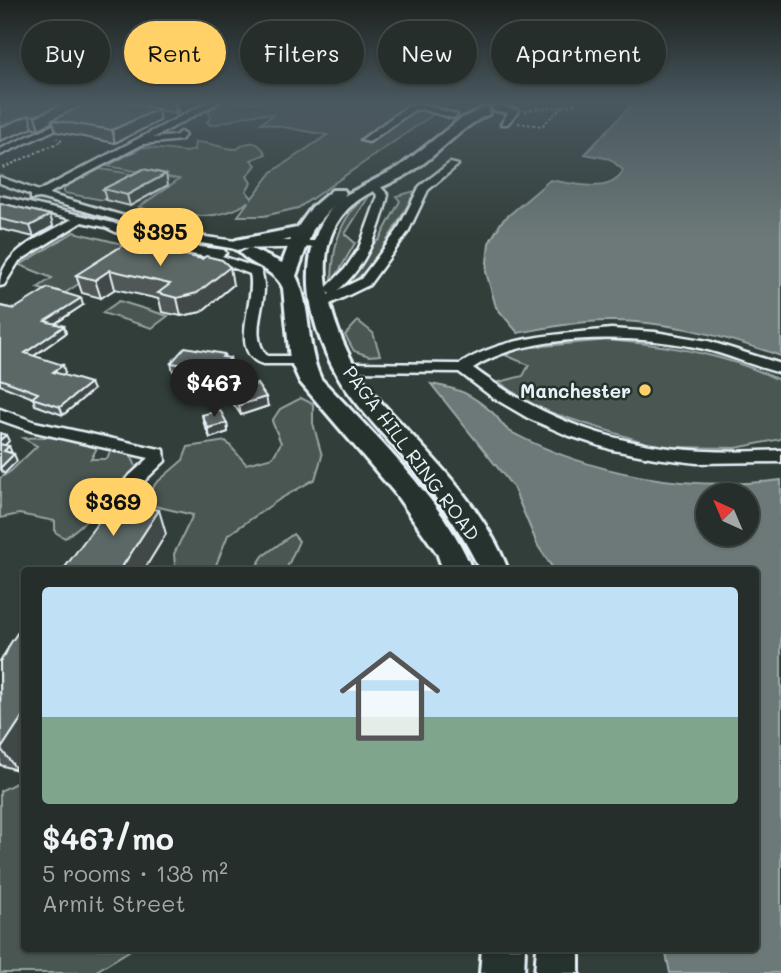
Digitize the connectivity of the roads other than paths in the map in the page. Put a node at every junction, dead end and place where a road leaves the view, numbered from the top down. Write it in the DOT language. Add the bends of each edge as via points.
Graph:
graph roads {
  1 [pos="129,147"];
  2 [pos="412,147"];
  3 [pos="435,147"];
  4 [pos="453,165"];
  5 [pos="402,171"];
  6 [pos="434,177"];
  7 [pos="0,180"];
  8 [pos="374,186"];
  9 [pos="40,195"];
  10 [pos="0,199"];
  11 [pos="20,204"];
  12 [pos="77,221"];
  13 [pos="138,223"];
  14 [pos="122,232"];
  15 [pos="306,245"];
  16 [pos="242,249"];
  17 [pos="201,252"];
  18 [pos="289,279"];
  19 [pos="0,282"];
  20 [pos="320,300"];
  21 [pos="301,360"];
  22 [pos="464,368"];
  23 [pos="781,369"];
  24 [pos="347,372"];
  25 [pos="311,382"];
  26 [pos="0,414"];
  27 [pos="781,456"];
  28 [pos="98,535"];
  29 [pos="456,567"];
  30 [pos="493,567"];
  31 [pos="504,952"];
  32 [pos="558,952"];
  33 [pos="502,973"];
  34 [pos="557,973"];
  1 -- 9 [label="street"];
  2 -- 15 [label="highway" via="397,162 355,181 326,201 313,213"];
  3 -- 5 [label="highway"];
  4 -- 6 [label="street"];
  5 -- 6 [label="street"];
  5 -- 8 [label="highway"];
  6 -- 20 [label="street" via="365,282"];
  7 -- 9 [label="street"];
  8 -- 15 [label="highway" via="341,205"];
  8 -- 20 [label="street" via="383,195 377,223 346,279"];
  9 -- 11 [label="street"];
  9 -- 13 [label="street"];
  10 -- 11 [label="street"];
  11 -- 14 [label="street"];
  12 -- 19 [label="street" via="14,259"];
  13 -- 14 [label="street"];
  13 -- 16 [label="street"];
  14 -- 17 [label="street" via="145,243"];
  15 -- 16 [label="highway"];
  15 -- 18 [label="highway, PAGA HILL RING ROAD"];
  15 -- 20 [label="highway, PAGA HILL RING ROAD"];
  16 -- 17 [label="street"];
  16 -- 18 [label="highway"];
  17 -- 21 [label="street" via="256,272 252,338 263,360"];
  18 -- 21 [label="highway, PAGA HILL RING ROAD"];
  20 -- 24 [label="highway, PAGA HILL RING ROAD"];
  21 -- 25 [label="highway, PAGA HILL RING ROAD"];
  22 -- 23 [label="street" via="516,344 611,333 708,345"];
  22 -- 24 [label="street"];
  22 -- 27 [label="street" via="526,410 610,443 687,458"];
  24 -- 25 [label="highway"];
  24 -- 30 [label="highway, PAGA HILL RING ROAD" via="370,405 430,471"];
  25 -- 29 [label="highway, PAGA HILL RING ROAD" via="368,442 450,550"];
  26 -- 28 [label="street" via="31,426 158,454 157,461 119,500"];
  31 -- 33 [label="highway"];
  32 -- 34 [label="highway"];
}
